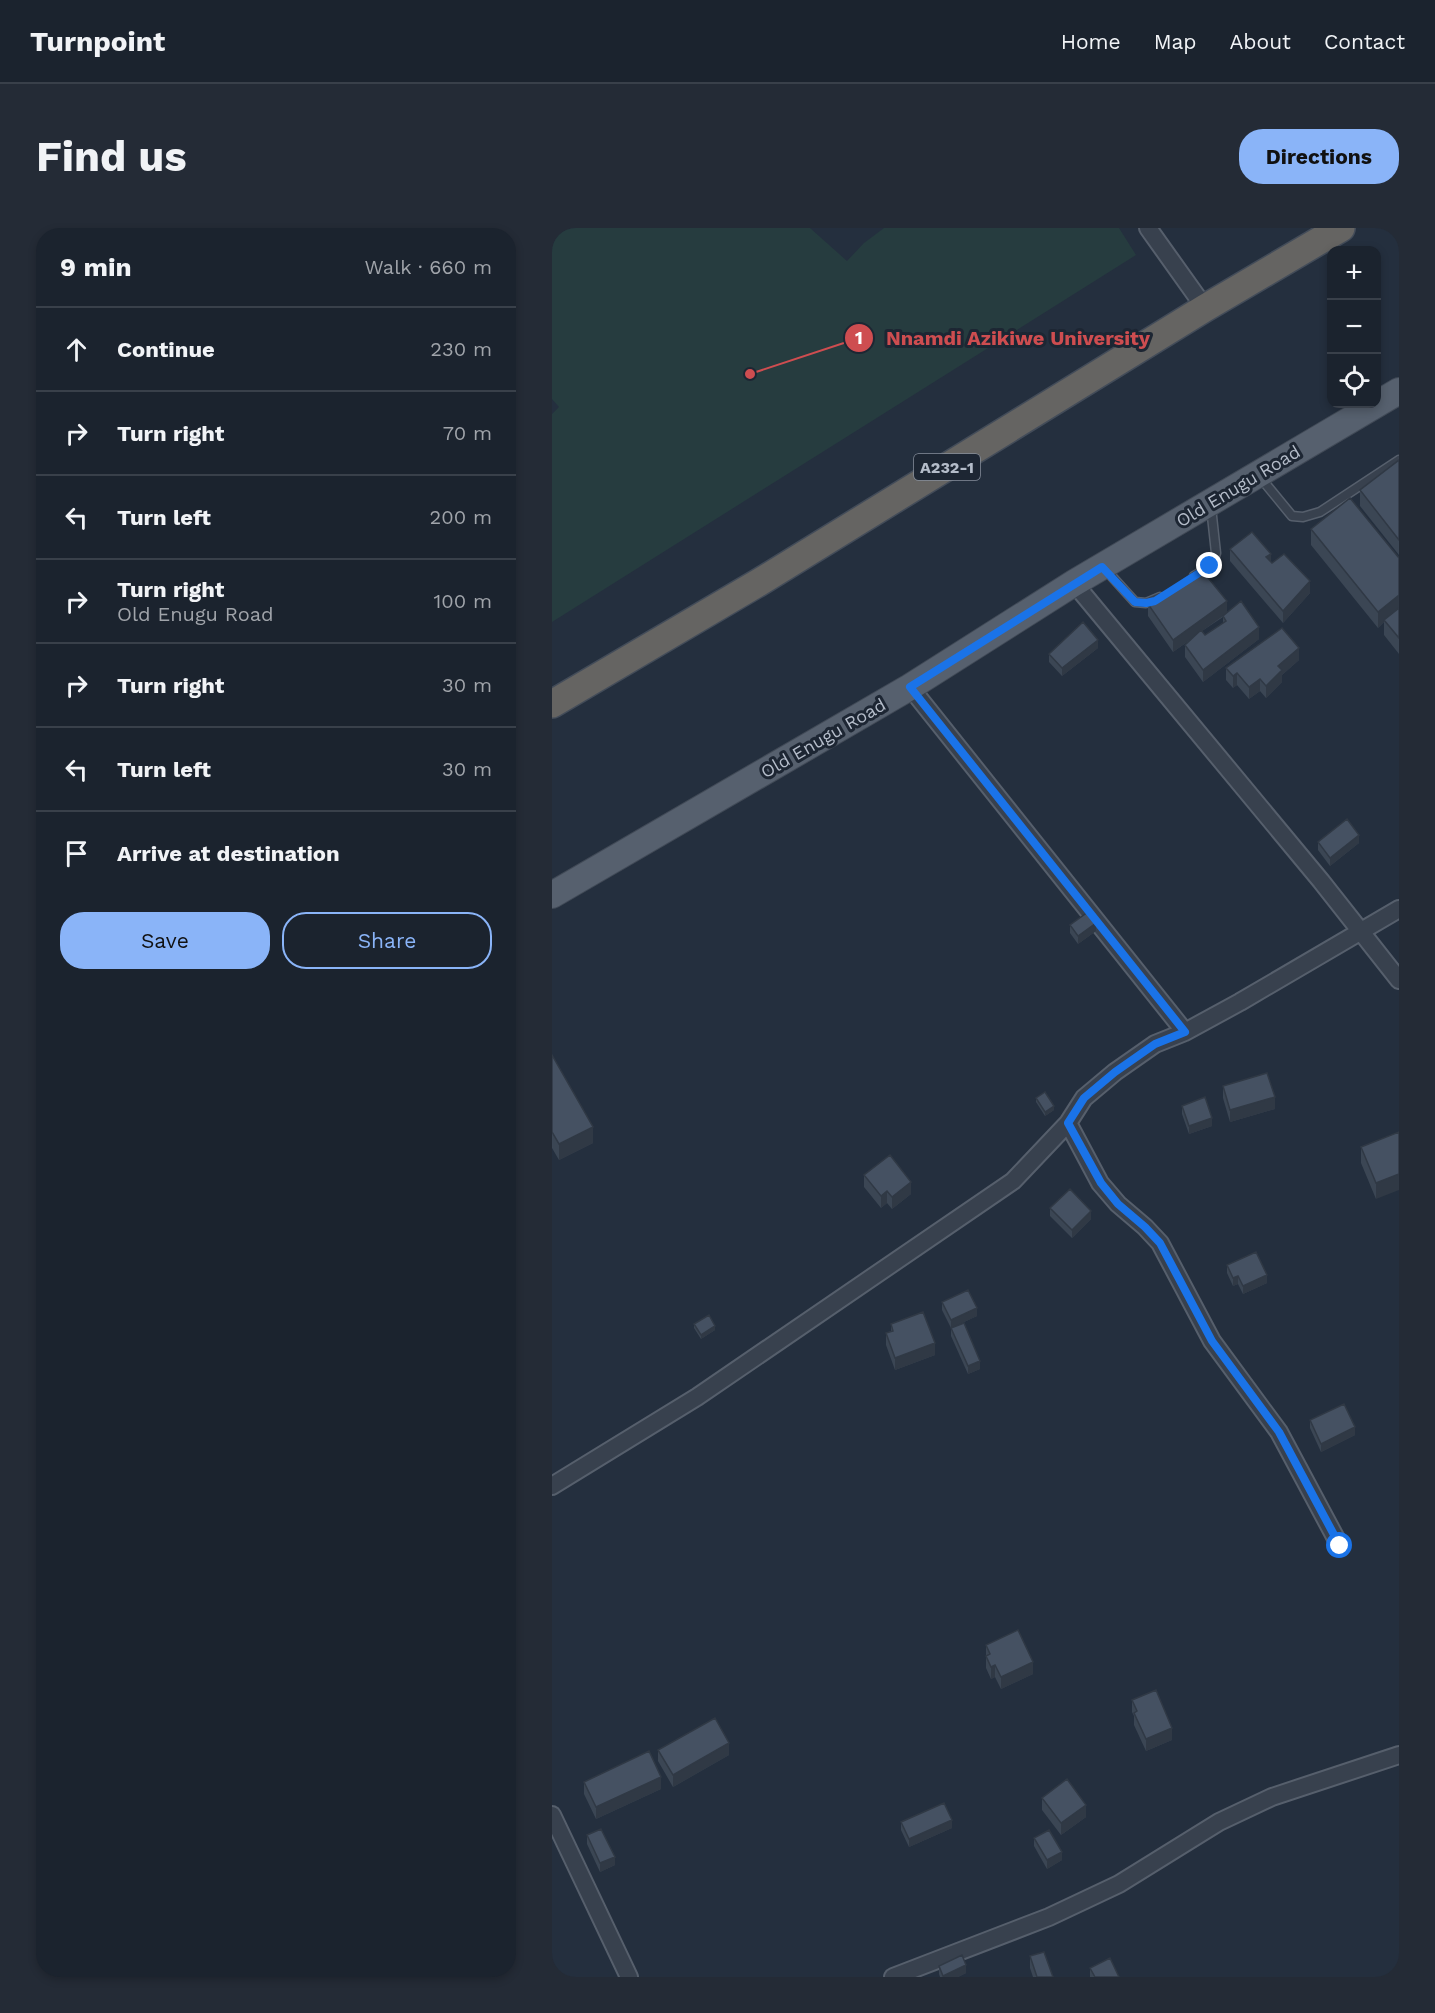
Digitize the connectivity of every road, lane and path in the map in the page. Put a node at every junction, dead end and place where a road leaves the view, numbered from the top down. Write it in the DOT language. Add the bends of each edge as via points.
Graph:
graph roads {
  1 [pos="1148,228"];
  2 [pos="1341,228"];
  3 [pos="1205,308"];
  4 [pos="1399,391"];
  5 [pos="1399,460"];
  6 [pos="1258,474"];
  7 [pos="1211,502"];
  8 [pos="1102,567"];
  9 [pos="1074,583"];
  10 [pos="1182,583"];
  11 [pos="1164,595"];
  12 [pos="910,687"];
  13 [pos="552,704"];
  14 [pos="552,895"];
  15 [pos="1399,909"];
  16 [pos="1359,931"];
  17 [pos="1399,980"];
  18 [pos="1185,1032"];
  19 [pos="1068,1123"];
  20 [pos="552,1486"];
  21 [pos="1340,1546"];
  22 [pos="1399,1755"];
  23 [pos="552,1815"];
  24 [pos="629,1977"];
  25 [pos="893,1977"];
  1 -- 3 [label="street"];
  2 -- 3 [label="highway, A232-1"];
  3 -- 13 [label="highway, A232-1" via="758,583"];
  4 -- 6 [label="main road, Old Enugu Road"];
  5 -- 6 [label="lane" via="1320,512 1303,518 1292,516"];
  6 -- 7 [label="main road, Old Enugu Road"];
  7 -- 8 [label="main road, Old Enugu Road"];
  7 -- 10 [label="lane" via="1215,560"];
  8 -- 9 [label="main road, Old Enugu Road"];
  8 -- 11 [label="lane" via="1135,602 1146,603"];
  9 -- 12 [label="main road, Old Enugu Road"];
  9 -- 16 [label="street"];
  12 -- 14 [label="main road, Old Enugu Road"];
  12 -- 18 [label="street"];
  15 -- 16 [label="street"];
  16 -- 17 [label="street"];
  16 -- 18 [label="street"];
  18 -- 19 [label="street" via="1155,1044 1115,1072 1084,1098"];
  19 -- 20 [label="street" via="1013,1181 697,1397"];
  19 -- 21 [label="street" via="1101,1183 1160,1243 1212,1341 1279,1432"];
  22 -- 25 [label="street" via="1272,1797 1219,1822 1119,1884 1049,1917"];
  23 -- 24 [label="street"];
}
